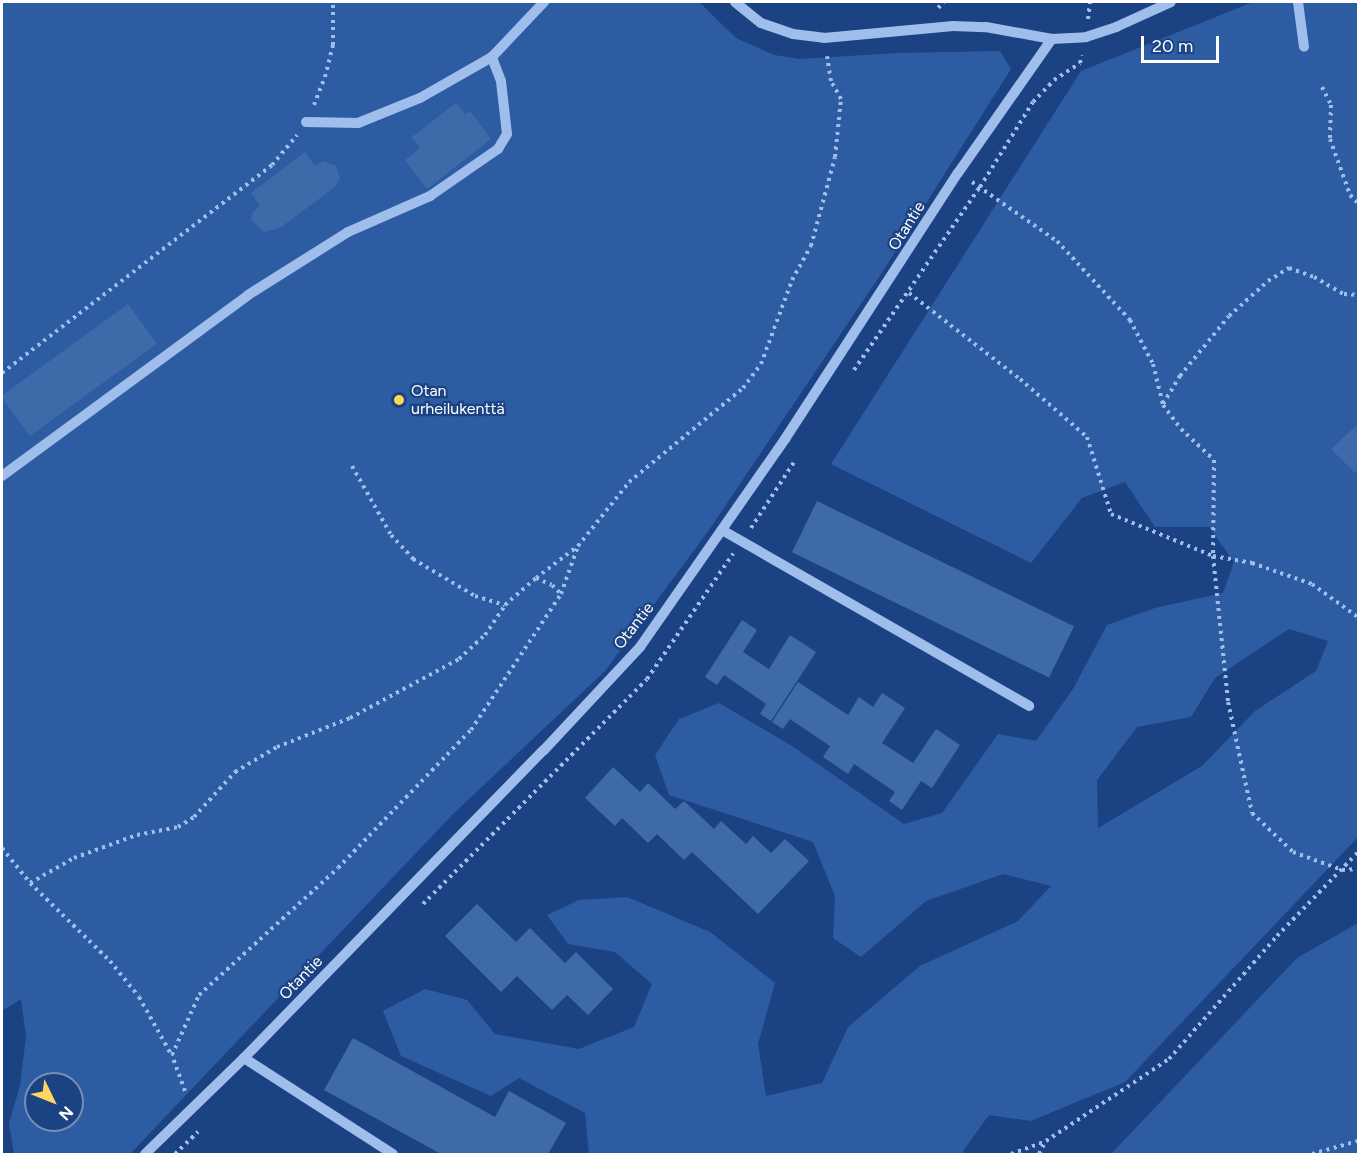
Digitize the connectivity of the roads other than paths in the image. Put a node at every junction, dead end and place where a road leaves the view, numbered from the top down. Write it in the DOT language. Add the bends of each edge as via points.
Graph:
graph roads {
  1 [pos="544,2"];
  2 [pos="735,2"];
  3 [pos="1171,2"];
  4 [pos="1298,2"];
  5 [pos="1052,39"];
  6 [pos="1304,47"];
  7 [pos="492,57"];
  8 [pos="306,122"];
  9 [pos="2,476"];
  10 [pos="722,530"];
  11 [pos="1029,706"];
  12 [pos="244,1058"];
  13 [pos="145,1155"];
  14 [pos="393,1155"];
  1 -- 7 [label="street"];
  2 -- 5 [label="street" via="761,23 793,34 824,38 953,26 986,27"];
  3 -- 5 [label="street" via="1096,34"];
  4 -- 6 [label="street"];
  5 -- 10 [label="street, Otantie" via="958,173 876,303"];
  7 -- 8 [label="street" via="420,98 358,123"];
  7 -- 9 [label="street" via="501,81 507,134 498,149 430,196 348,232 248,295"];
  10 -- 11 [label="street"];
  10 -- 12 [label="street, Otantie" via="640,647"];
  12 -- 13 [label="street, Otantie"];
  12 -- 14 [label="street"];
}
